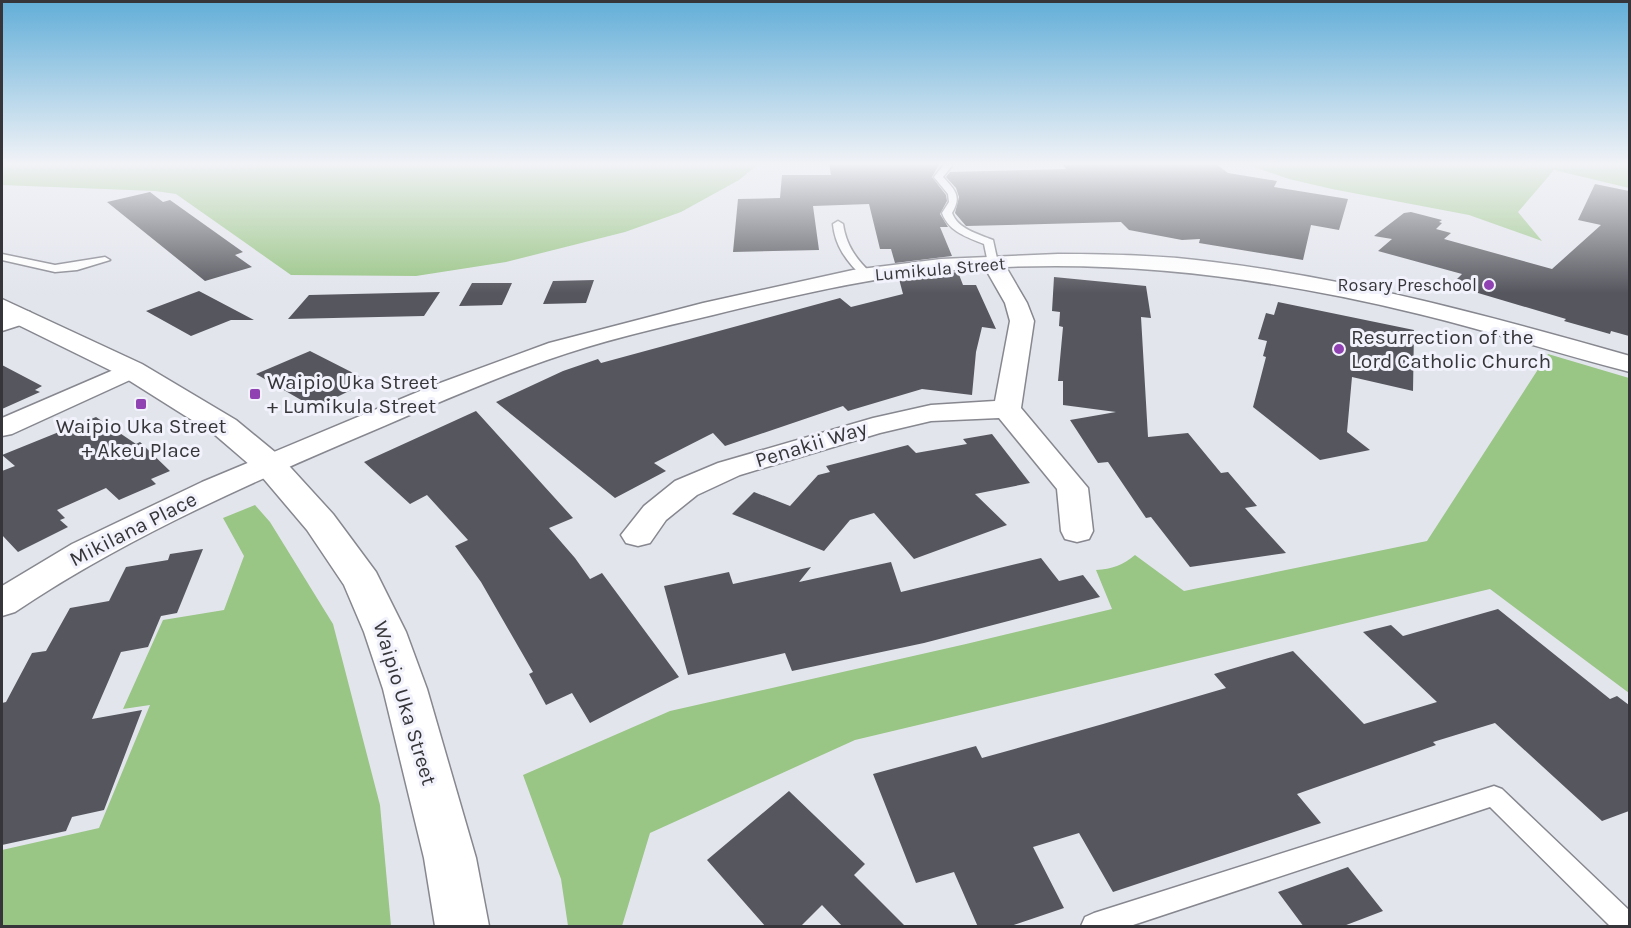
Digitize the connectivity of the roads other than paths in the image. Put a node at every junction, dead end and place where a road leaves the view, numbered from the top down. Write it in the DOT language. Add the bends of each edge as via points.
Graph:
graph roads {
  1 [pos="951,206"];
  2 [pos="838,224"];
  3 [pos="2,257"];
  4 [pos="105,260"];
  5 [pos="993,263"];
  6 [pos="867,275"];
  7 [pos="8,316"];
  8 [pos="1629,364"];
  9 [pos="132,370"];
  10 [pos="1007,409"];
  11 [pos="2,428"];
  12 [pos="270,464"];
  13 [pos="1077,531"];
  14 [pos="638,535"];
  15 [pos="2,603"];
  16 [pos="462,927"];
  17 [pos="1094,927"];
  18 [pos="1627,927"];
  1 -- 5 [label="lane" via="948,218 959,228 989,242"];
  2 -- 6 [label="lane" via="849,258"];
  3 -- 4 [label="lane" via="48,268"];
  5 -- 6 [label="street, Lumikula Street"];
  5 -- 8 [label="street, Lumikula Street" via="1168,264 1257,275 1432,309"];
  5 -- 10 [label="street" via="1022,321"];
  6 -- 12 [label="street, Lumikula Street" via="637,326 536,356"];
  7 -- 9 [label="street, Waipio Uka Street"];
  9 -- 11 [label="street"];
  9 -- 12 [label="street, Waipio Uka Street" via="225,427"];
  10 -- 13 [label="street" via="1071,488"];
  10 -- 14 [label="street, Penakii Way" via="932,413 873,426 729,469 686,488 655,513"];
  12 -- 15 [label="street, Mikilana Place" via="101,542"];
  12 -- 16 [label="street, Waipio Uka Street" via="320,522 362,582 385,632 405,689 450,858"];
  17 -- 18 [label="lane" via="1494,796"];
}
